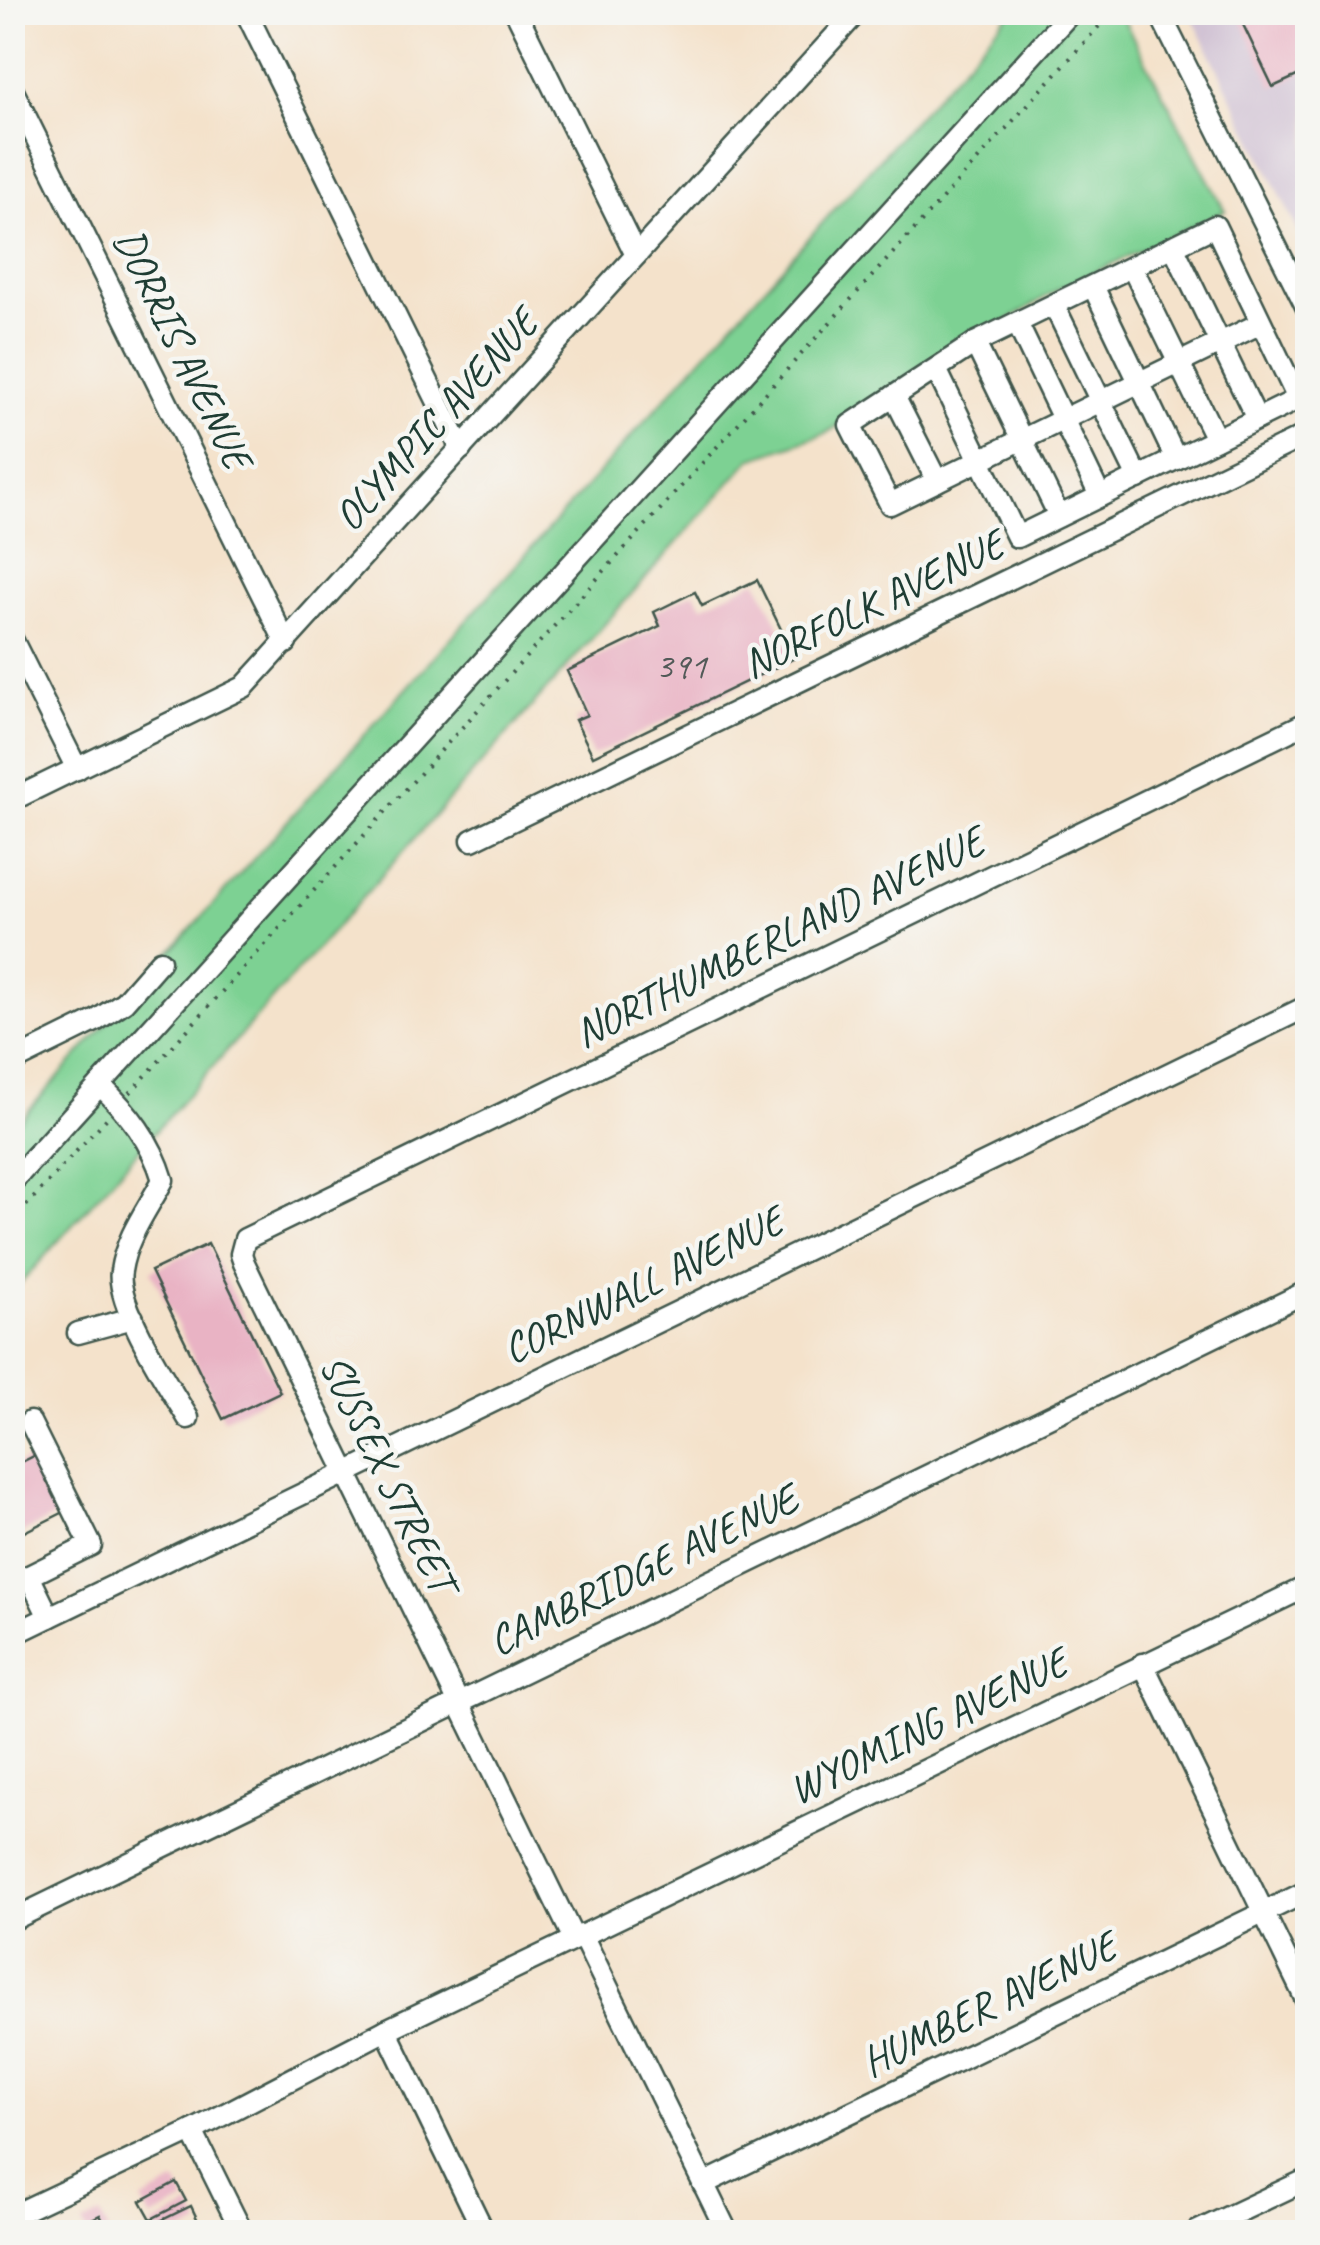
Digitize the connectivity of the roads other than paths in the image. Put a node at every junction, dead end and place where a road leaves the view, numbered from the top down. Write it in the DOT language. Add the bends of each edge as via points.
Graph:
graph roads {
  1 [pos="246,12"];
  2 [pos="516,12"];
  3 [pos="1071,12"];
  4 [pos="1158,12"];
  5 [pos="846,17"];
  6 [pos="12,89"];
  7 [pos="1174,246"];
  8 [pos="636,255"];
  9 [pos="1132,266"];
  10 [pos="1093,286"];
  11 [pos="1054,305"];
  12 [pos="1308,310"];
  13 [pos="1017,323"];
  14 [pos="1261,323"];
  15 [pos="1220,343"];
  16 [pos="975,344"];
  17 [pos="1178,363"];
  18 [pos="937,370"];
  19 [pos="1139,382"];
  20 [pos="894,396"];
  21 [pos="1100,401"];
  22 [pos="1063,420"];
  23 [pos="1252,422"];
  24 [pos="1308,434"];
  25 [pos="1216,439"];
  26 [pos="1022,440"];
  27 [pos="461,448"];
  28 [pos="1262,456"];
  29 [pos="1176,459"];
  30 [pos="980,460"];
  31 [pos="1138,478"];
  32 [pos="937,481"];
  33 [pos="1100,496"];
  34 [pos="1059,516"];
  35 [pos="1037,526"];
  36 [pos="1052,558"];
  37 [pos="12,639"];
  38 [pos="286,643"];
  39 [pos="1308,722"];
  40 [pos="77,769"];
  41 [pos="12,800"];
  42 [pos="472,840"];
  43 [pos="160,961"];
  44 [pos="1308,1006"];
  45 [pos="12,1062"];
  46 [pos="100,1085"];
  47 [pos="12,1182"];
  48 [pos="283,1218"];
  49 [pos="1308,1291"];
  50 [pos="133,1318"];
  51 [pos="78,1333"];
  52 [pos="188,1418"];
  53 [pos="30,1422"];
  54 [pos="346,1472"];
  55 [pos="21,1579"];
  56 [pos="1308,1586"];
  57 [pos="49,1617"];
  58 [pos="12,1635"];
  59 [pos="1142,1664"];
  60 [pos="458,1702"];
  61 [pos="1308,1891"];
  62 [pos="1264,1913"];
  63 [pos="12,1920"];
  64 [pos="578,1937"];
  65 [pos="1308,2004"];
  66 [pos="386,2030"];
  67 [pos="192,2131"];
  68 [pos="1308,2179"];
  69 [pos="704,2184"];
  70 [pos="12,2216"];
  71 [pos="242,2232"];
  72 [pos="484,2232"];
  73 [pos="727,2232"];
  74 [pos="1196,2232"];
  1 -- 27 [label="street"];
  2 -- 8 [label="street"];
  3 -- 46 [label="street"];
  4 -- 12 [label="street"];
  5 -- 8 [label="street, OLYMPIC AVENUE"];
  6 -- 38 [label="street, DORRIS AVENUE"];
  7 -- 9 [label="street"];
  7 -- 14 [label="street" via="1215,226"];
  7 -- 15 [label="street"];
  8 -- 27 [label="street, OLYMPIC AVENUE"];
  9 -- 10 [label="street"];
  9 -- 17 [label="street"];
  10 -- 11 [label="street"];
  10 -- 19 [label="street"];
  11 -- 13 [label="street"];
  11 -- 21 [label="street"];
  13 -- 16 [label="street"];
  13 -- 22 [label="street"];
  14 -- 15 [label="street"];
  14 -- 23 [label="street" via="1298,399"];
  15 -- 17 [label="street"];
  15 -- 23 [label="street"];
  16 -- 18 [label="street"];
  16 -- 26 [label="street"];
  17 -- 19 [label="street"];
  17 -- 25 [label="street"];
  18 -- 20 [label="street"];
  18 -- 30 [label="street"];
  19 -- 21 [label="street"];
  19 -- 29 [label="street"];
  20 -- 32 [label="street"];
  20 -- 32 [label="street" via="850,425 890,504"];
  21 -- 22 [label="street"];
  21 -- 31 [label="street"];
  22 -- 26 [label="street"];
  22 -- 33 [label="street"];
  23 -- 25 [label="street"];
  23 -- 28 [label="street"];
  24 -- 28 [label="street, NORFOLK AVENUE"];
  25 -- 29 [label="street"];
  26 -- 30 [label="street"];
  26 -- 34 [label="street"];
  27 -- 38 [label="street, OLYMPIC AVENUE"];
  28 -- 36 [label="street, NORFOLK AVENUE"];
  29 -- 31 [label="street"];
  30 -- 32 [label="street"];
  30 -- 35 [label="street" via="1017,536"];
  31 -- 33 [label="street"];
  33 -- 34 [label="street"];
  34 -- 35 [label="street"];
  35 -- 36 [label="street"];
  36 -- 42 [label="street, NORFOLK AVENUE"];
  37 -- 40 [label="street"];
  38 -- 40 [label="street, OLYMPIC AVENUE" via="244,687"];
  39 -- 48 [label="street, NORTHUMBERLAND AVENUE"];
  40 -- 41 [label="street, OLYMPIC AVENUE"];
  43 -- 45 [label="street" via="111,1011"];
  44 -- 54 [label="street, CORNWALL AVENUE"];
  46 -- 47 [label="street"];
  46 -- 50 [label="street" via="155,1153 162,1180 130,1236 120,1276"];
  48 -- 54 [label="street, SUSSEX STREET" via="250,1234 241,1254"];
  49 -- 60 [label="street, CAMBRIDGE AVENUE"];
  50 -- 51 [label="street"];
  50 -- 52 [label="street"];
  53 -- 55 [label="street" via="92,1545"];
  54 -- 57 [label="street, CORNWALL AVENUE"];
  54 -- 60 [label="street, SUSSEX STREET"];
  55 -- 57 [label="street"];
  56 -- 59 [label="street, WYOMING AVENUE"];
  57 -- 58 [label="street, CORNWALL AVENUE"];
  59 -- 62 [label="street"];
  59 -- 64 [label="street, WYOMING AVENUE"];
  60 -- 63 [label="street, CAMBRIDGE AVENUE"];
  60 -- 64 [label="street, SUSSEX STREET"];
  61 -- 62 [label="street, HUMBER AVENUE"];
  62 -- 65 [label="street"];
  62 -- 69 [label="street, HUMBER AVENUE"];
  64 -- 66 [label="street, WYOMING AVENUE"];
  64 -- 69 [label="street, SUSSEX STREET"];
  66 -- 67 [label="street, WYOMING AVENUE"];
  66 -- 72 [label="street"];
  67 -- 70 [label="street, WYOMING AVENUE"];
  67 -- 71 [label="street"];
  68 -- 74 [label="street"];
  69 -- 73 [label="street, SUSSEX STREET"];
}
